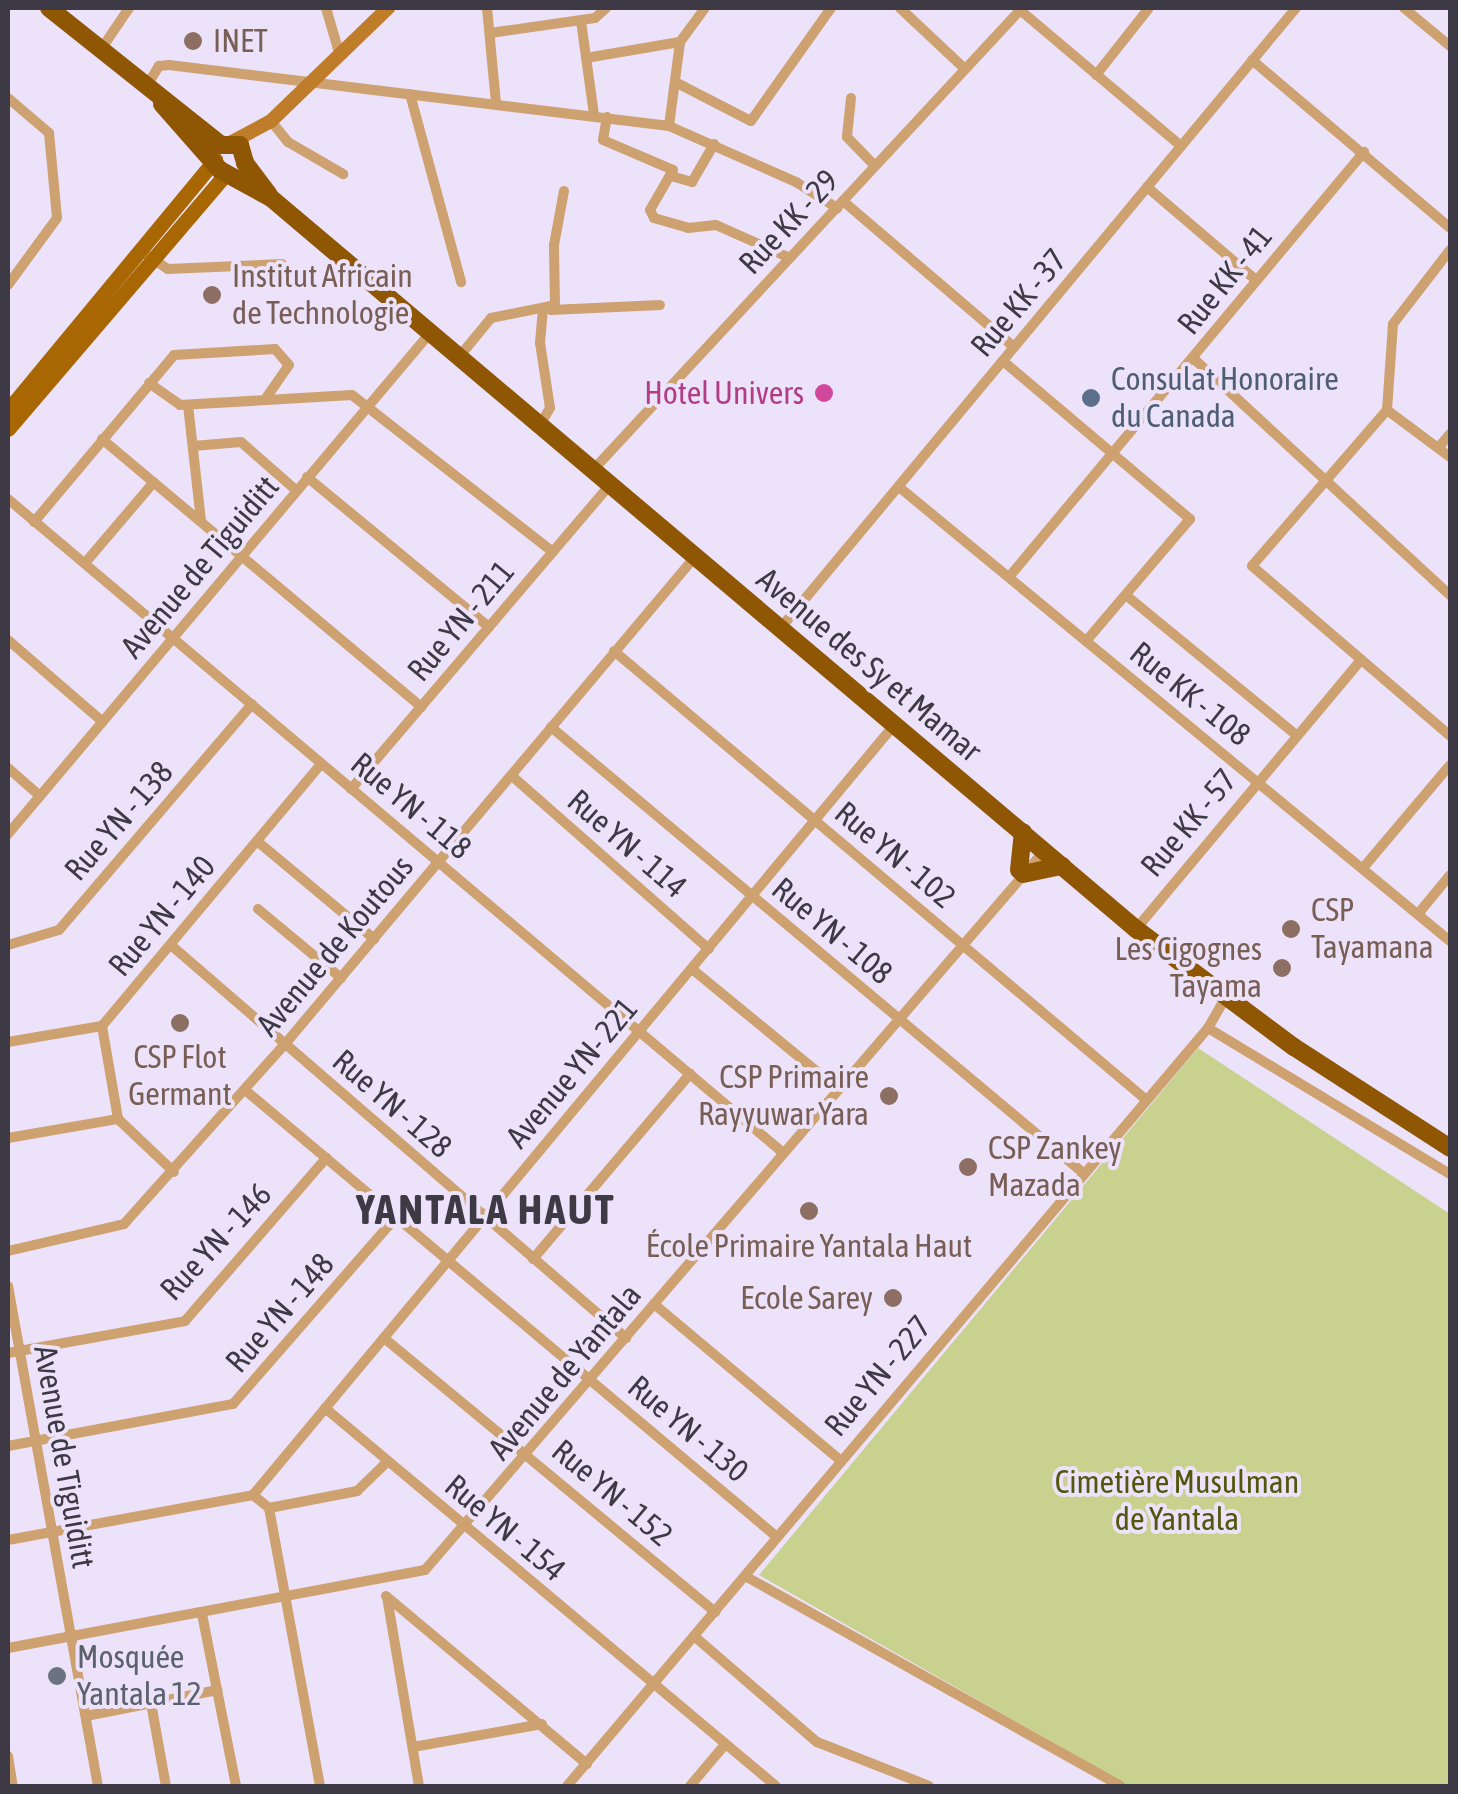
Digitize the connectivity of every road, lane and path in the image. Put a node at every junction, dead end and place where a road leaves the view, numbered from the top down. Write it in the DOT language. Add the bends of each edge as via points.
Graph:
graph roads {
  1 [pos="49,8"];
  2 [pos="129,8"];
  3 [pos="326,8"];
  4 [pos="388,8"];
  5 [pos="487,8"];
  6 [pos="606,8"];
  7 [pos="705,8"];
  8 [pos="832,8"];
  9 [pos="900,8"];
  10 [pos="1296,8"];
  11 [pos="1404,8"];
  12 [pos="1021,9"];
  13 [pos="1142,10"];
  14 [pos="581,21"];
  15 [pos="490,34"];
  16 [pos="680,42"];
  17 [pos="1450,46"];
  18 [pos="100,50"];
  19 [pos="340,56"];
  20 [pos="586,58"];
  21 [pos="1252,60"];
  22 [pos="965,69"];
  23 [pos="1096,75"];
  24 [pos="312,82"];
  25 [pos="677,82"];
  26 [pos="144,89"];
  27 [pos="410,94"];
  28 [pos="8,98"];
  29 [pos="851,98"];
  30 [pos="496,104"];
  31 [pos="594,115"];
  32 [pos="608,116"];
  33 [pos="266,124"];
  34 [pos="669,126"];
  35 [pos="714,144"];
  36 [pos="1181,146"];
  37 [pos="1364,152"];
  38 [pos="229,159"];
  39 [pos="875,166"];
  40 [pos="342,174"];
  41 [pos="671,176"];
  42 [pos="1147,188"];
  43 [pos="564,191"];
  44 [pos="840,205"];
  45 [pos="1450,228"];
  46 [pos="1450,250"];
  47 [pos="147,255"];
  48 [pos="790,258"];
  49 [pos="282,264"];
  50 [pos="1256,280"];
  51 [pos="461,282"];
  52 [pos="8,285"];
  53 [pos="660,305"];
  54 [pos="546,310"];
  55 [pos="430,332"];
  56 [pos="1014,347"];
  57 [pos="460,358"];
  58 [pos="1194,358"];
  59 [pos="1003,361"];
  60 [pos="149,383"];
  61 [pos="266,398"];
  62 [pos="368,403"];
  63 [pos="188,405"];
  64 [pos="8,410"];
  65 [pos="1387,410"];
  66 [pos="540,425"];
  67 [pos="8,430"];
  68 [pos="1450,434"];
  69 [pos="102,438"];
  70 [pos="193,446"];
  71 [pos="1439,447"];
  72 [pos="1114,453"];
  73 [pos="1450,457"];
  74 [pos="593,470"];
  75 [pos="308,477"];
  76 [pos="1326,481"];
  77 [pos="154,482"];
  78 [pos="610,486"];
  79 [pos="899,486"];
  80 [pos="297,490"];
  81 [pos="8,499"];
  82 [pos="201,521"];
  83 [pos="34,522"];
  84 [pos="553,552"];
  85 [pos="242,556"];
  86 [pos="694,558"];
  87 [pos="85,563"];
  88 [pos="1009,577"];
  89 [pos="1450,595"];
  90 [pos="1127,596"];
  91 [pos="490,627"];
  92 [pos="779,630"];
  93 [pos="173,639"];
  94 [pos="8,640"];
  95 [pos="1086,641"];
  96 [pos="614,651"];
  97 [pos="1360,660"];
  98 [pos="252,704"];
  99 [pos="421,706"];
  100 [pos="103,722"];
  101 [pos="894,726"];
  102 [pos="551,727"];
  103 [pos="1296,735"];
  104 [pos="1450,736"];
  105 [pos="321,764"];
  106 [pos="1450,764"];
  107 [pos="8,768"];
  108 [pos="512,776"];
  109 [pos="1257,781"];
  110 [pos="351,789"];
  111 [pos="39,795"];
  112 [pos="816,821"];
  113 [pos="1023,832"];
  114 [pos="8,834"];
  115 [pos="257,842"];
  116 [pos="1041,849"];
  117 [pos="439,862"];
  118 [pos="1062,866"];
  119 [pos="1362,868"];
  120 [pos="1019,874"];
  121 [pos="1450,876"];
  122 [pos="752,896"];
  123 [pos="258,909"];
  124 [pos="1418,914"];
  125 [pos="1136,928"];
  126 [pos="374,940"];
  127 [pos="1450,940"];
  128 [pos="961,944"];
  129 [pos="8,945"];
  130 [pos="172,946"];
  131 [pos="709,949"];
  132 [pos="692,968"];
  133 [pos="341,978"];
  134 [pos="1226,998"];
  135 [pos="897,1019"];
  136 [pos="102,1026"];
  137 [pos="1208,1028"];
  138 [pos="640,1032"];
  139 [pos="8,1042"];
  140 [pos="285,1044"];
  141 [pos="690,1074"];
  142 [pos="838,1089"];
  143 [pos="245,1090"];
  144 [pos="1144,1098"];
  145 [pos="118,1119"];
  146 [pos="8,1138"];
  147 [pos="1450,1148"];
  148 [pos="782,1152"];
  149 [pos="326,1158"];
  150 [pos="174,1172"];
  151 [pos="1082,1172"];
  152 [pos="1450,1174"];
  153 [pos="396,1217"];
  154 [pos="485,1217"];
  155 [pos="8,1251"];
  156 [pos="534,1259"];
  157 [pos="448,1260"];
  158 [pos="8,1286"];
  159 [pos="654,1304"];
  160 [pos="384,1338"];
  161 [pos="626,1338"];
  162 [pos="13,1352"];
  163 [pos="592,1381"];
  164 [pos="326,1408"];
  165 [pos="36,1441"];
  166 [pos="8,1446"];
  167 [pos="527,1455"];
  168 [pos="840,1460"];
  169 [pos="388,1462"];
  170 [pos="253,1495"];
  171 [pos="269,1508"];
  172 [pos="466,1527"];
  173 [pos="53,1532"];
  174 [pos="777,1537"];
  175 [pos="8,1540"];
  176 [pos="745,1576"];
  177 [pos="384,1581"];
  178 [pos="386,1596"];
  179 [pos="286,1598"];
  180 [pos="714,1612"];
  181 [pos="202,1614"];
  182 [pos="694,1636"];
  183 [pos="72,1637"];
  184 [pos="8,1648"];
  185 [pos="652,1685"];
  186 [pos="217,1690"];
  187 [pos="151,1703"];
  188 [pos="86,1716"];
  189 [pos="542,1724"];
  190 [pos="412,1747"];
  191 [pos="723,1747"];
  192 [pos="8,1756"];
  193 [pos="587,1764"];
  194 [pos="13,1786"];
  195 [pos="98,1786"];
  196 [pos="166,1786"];
  197 [pos="236,1786"];
  198 [pos="320,1786"];
  199 [pos="419,1786"];
  200 [pos="567,1786"];
  201 [pos="690,1786"];
  202 [pos="776,1786"];
  203 [pos="929,1786"];
  204 [pos="1120,1786"];
  1 -- 18 [label="highway, Avenue des Sy et Mamar"];
  2 -- 18 [label="street"];
  3 -- 19 [label="street"];
  4 -- 19 [label="street"];
  5 -- 15 [label="street"];
  6 -- 14 [label="street"];
  7 -- 16 [label="street"];
  8 -- 25 [label="street" via="751,121"];
  9 -- 22 [label="street"];
  10 -- 21 [label="street, Rue KK - 37"];
  11 -- 17 [label="street"];
  12 -- 22 [label="street, Rue KK - 29"];
  12 -- 23 [label="street"];
  13 -- 23 [label="street"];
  14 -- 15 [label="street"];
  14 -- 20 [label="street"];
  15 -- 30 [label="street"];
  16 -- 20 [label="street"];
  16 -- 25 [label="street"];
  18 -- 26 [label="highway, Avenue des Sy et Mamar"];
  19 -- 24 [label="street"];
  20 -- 31 [label="street"];
  21 -- 36 [label="street, Rue KK - 37"];
  21 -- 37 [label="street"];
  22 -- 39 [label="street, Rue KK - 29"];
  23 -- 36 [label="street"];
  24 -- 26 [label="street" via="164,64"];
  24 -- 27 [label="street"];
  24 -- 33 [label="street"];
  25 -- 34 [label="street"];
  26 -- 38 [label="highway, Avenue des Sy et Mamar"];
  27 -- 30 [label="street"];
  27 -- 51 [label="street"];
  28 -- 52 [label="street" via="50,136 57,218"];
  29 -- 39 [label="street" via="847,137"];
  30 -- 31 [label="street"];
  31 -- 32 [label="street"];
  32 -- 34 [label="street"];
  32 -- 41 [label="street" via="602,140 671,166"];
  33 -- 38 [label="street"];
  33 -- 40 [label="street"];
  34 -- 35 [label="street"];
  35 -- 41 [label="street" via="692,182"];
  35 -- 44 [label="street"];
  36 -- 42 [label="street, Rue KK - 37"];
  37 -- 45 [label="street"];
  37 -- 50 [label="street, Rue KK - 41"];
  38 -- 47 [label="main road"];
  38 -- 55 [label="highway, Avenue des Sy et Mamar"];
  39 -- 44 [label="street, Rue KK - 29"];
  41 -- 48 [label="street" via="650,210 654,218 688,228 716,225"];
  42 -- 50 [label="street"];
  42 -- 56 [label="street, Rue KK - 37"];
  43 -- 54 [label="street"];
  44 -- 48 [label="street, Rue KK - 29"];
  44 -- 56 [label="street"];
  46 -- 65 [label="street" via="1392,324"];
  47 -- 49 [label="street" via="168,268"];
  47 -- 64 [label="main road"];
  47 -- 67 [label="main road"];
  48 -- 74 [label="street, Rue KK - 29"];
  50 -- 58 [label="street, Rue KK - 41"];
  53 -- 54 [label="street"];
  54 -- 57 [label="street" via="491,318"];
  54 -- 66 [label="street" via="540,343 550,408"];
  55 -- 57 [label="highway, Avenue des Sy et Mamar"];
  55 -- 62 [label="street, Avenue de Tiguiditt"];
  56 -- 59 [label="street, Rue KK - 37"];
  57 -- 66 [label="highway, Avenue des Sy et Mamar"];
  58 -- 72 [label="street, Rue KK - 41"];
  58 -- 76 [label="street"];
  59 -- 72 [label="street"];
  59 -- 79 [label="street, Rue KK - 37"];
  60 -- 61 [label="street" via="174,355 274,348 288,365"];
  60 -- 63 [label="street"];
  60 -- 69 [label="street"];
  61 -- 62 [label="street" via="340,394"];
  61 -- 63 [label="street"];
  62 -- 75 [label="street, Avenue de Tiguiditt"];
  62 -- 84 [label="street"];
  63 -- 70 [label="street"];
  65 -- 71 [label="street"];
  65 -- 76 [label="street"];
  66 -- 74 [label="highway, Avenue des Sy et Mamar"];
  68 -- 71 [label="street"];
  69 -- 77 [label="street"];
  69 -- 83 [label="street"];
  70 -- 80 [label="street" via="240,442"];
  70 -- 82 [label="street"];
  71 -- 73 [label="street"];
  72 -- 88 [label="street, Rue KK - 41"];
  72 -- 90 [label="street" via="1190,518"];
  74 -- 78 [label="highway, Avenue des Sy et Mamar"];
  75 -- 80 [label="street, Avenue de Tiguiditt"];
  75 -- 91 [label="street"];
  76 -- 89 [label="street"];
  76 -- 97 [label="street" via="1252,566"];
  77 -- 82 [label="street"];
  77 -- 87 [label="street"];
  78 -- 84 [label="street, Rue YN - 211"];
  78 -- 86 [label="highway, Avenue des Sy et Mamar"];
  79 -- 88 [label="street, Rue KK - 108"];
  79 -- 92 [label="street, Rue KK - 37"];
  80 -- 85 [label="street, Avenue de Tiguiditt"];
  81 -- 83 [label="street, Rue YN - 118"];
  82 -- 85 [label="street"];
  83 -- 87 [label="street, Rue YN - 118"];
  84 -- 91 [label="street, Rue YN - 211"];
  85 -- 93 [label="street, Avenue de Tiguiditt"];
  85 -- 99 [label="street"];
  86 -- 92 [label="highway, Avenue des Sy et Mamar"];
  86 -- 96 [label="street, Avenue de Koutous"];
  87 -- 93 [label="street, Rue YN - 118"];
  88 -- 95 [label="street, Rue KK - 108"];
  90 -- 95 [label="street"];
  90 -- 103 [label="street"];
  91 -- 99 [label="street, Rue YN - 211"];
  92 -- 101 [label="highway, Avenue des Sy et Mamar"];
  93 -- 98 [label="street, Rue YN - 118"];
  93 -- 100 [label="street, Avenue de Tiguiditt"];
  94 -- 100 [label="street"];
  95 -- 109 [label="street, Rue KK - 108"];
  96 -- 102 [label="street, Avenue de Koutous"];
  96 -- 112 [label="street, Rue YN - 102"];
  97 -- 103 [label="street, Rue KK - 57"];
  97 -- 104 [label="street"];
  98 -- 105 [label="street, Rue YN - 118"];
  98 -- 129 [label="street, Rue YN - 138" via="59,930"];
  99 -- 110 [label="street, Rue YN - 211"];
  100 -- 111 [label="street, Avenue de Tiguiditt"];
  101 -- 112 [label="street, Avenue YN- 221"];
  101 -- 113 [label="highway, Avenue des Sy et Mamar"];
  102 -- 108 [label="street, Avenue de Koutous"];
  102 -- 122 [label="street, Rue YN - 108"];
  103 -- 109 [label="street, Rue KK - 57"];
  105 -- 110 [label="street, Rue YN - 118"];
  105 -- 115 [label="street, Rue YN - 140"];
  106 -- 119 [label="street"];
  107 -- 111 [label="street"];
  108 -- 117 [label="street, Avenue de Koutous"];
  108 -- 131 [label="street, Rue YN - 114"];
  109 -- 119 [label="street, Rue KK - 108"];
  109 -- 125 [label="street, Rue KK - 57"];
  110 -- 117 [label="street, Rue YN - 118"];
  111 -- 114 [label="street, Avenue de Tiguiditt"];
  112 -- 122 [label="street, Avenue YN- 221"];
  112 -- 128 [label="street, Rue YN - 102"];
  113 -- 116 [label="highway, Avenue des Sy et Mamar"];
  113 -- 120 [label="highway"];
  115 -- 126 [label="street"];
  115 -- 130 [label="street, Rue YN - 140"];
  116 -- 118 [label="highway, Avenue des Sy et Mamar"];
  116 -- 120 [label="street, Avenue de Yantala"];
  117 -- 126 [label="street, Avenue de Koutous"];
  117 -- 138 [label="street, Rue YN - 118"];
  118 -- 120 [label="highway"];
  118 -- 125 [label="highway, Avenue des Sy et Mamar"];
  119 -- 124 [label="street, Rue KK - 108"];
  120 -- 128 [label="street, Avenue de Yantala"];
  121 -- 124 [label="street"];
  122 -- 131 [label="street, Avenue YN- 221"];
  122 -- 135 [label="street, Rue YN - 108"];
  123 -- 133 [label="street"];
  124 -- 127 [label="street, Rue KK - 108"];
  125 -- 134 [label="highway, Avenue des Sy et Mamar"];
  126 -- 133 [label="street, Avenue de Koutous"];
  128 -- 135 [label="street, Avenue de Yantala"];
  128 -- 144 [label="street, Rue YN - 102"];
  130 -- 136 [label="street, Rue YN - 140"];
  130 -- 140 [label="street, Rue YN - 128"];
  131 -- 132 [label="street, Avenue YN- 221"];
  132 -- 138 [label="street, Avenue YN- 221"];
  132 -- 142 [label="street"];
  133 -- 140 [label="street, Avenue de Koutous"];
  134 -- 137 [label="street, Rue YN - 227"];
  134 -- 147 [label="highway, Avenue des Sy et Mamar"];
  135 -- 142 [label="street, Avenue de Yantala"];
  135 -- 151 [label="street, Rue YN - 108"];
  136 -- 139 [label="street"];
  136 -- 145 [label="street"];
  137 -- 144 [label="street, Rue YN - 227"];
  137 -- 152 [label="street"];
  138 -- 141 [label="street, Rue YN - 118"];
  138 -- 154 [label="street, Avenue YN- 221"];
  140 -- 143 [label="street, Avenue de Koutous"];
  140 -- 154 [label="street, Rue YN - 128"];
  141 -- 148 [label="street, Rue YN - 118"];
  141 -- 156 [label="street"];
  142 -- 148 [label="street, Avenue de Yantala"];
  143 -- 149 [label="street, Rue YN - 130"];
  143 -- 150 [label="street, Avenue de Koutous"];
  144 -- 151 [label="street, Rue YN - 227"];
  145 -- 146 [label="street"];
  145 -- 150 [label="street"];
  148 -- 159 [label="street, Avenue de Yantala"];
  149 -- 153 [label="street, Rue YN - 130"];
  149 -- 162 [label="street, Rue YN - 146" via="186,1321"];
  150 -- 155 [label="street, Avenue de Koutous" via="117,1229"];
  151 -- 168 [label="street, Rue YN - 227"];
  153 -- 157 [label="street, Rue YN - 130"];
  153 -- 165 [label="street, Rue YN - 148" via="233,1404"];
  154 -- 156 [label="street, Rue YN - 128"];
  154 -- 157 [label="street, Avenue YN- 221"];
  156 -- 161 [label="street, Rue YN - 128"];
  157 -- 160 [label="street, Avenue YN- 221"];
  157 -- 163 [label="street, Rue YN - 130"];
  158 -- 162 [label="street, Avenue de Tiguiditt"];
  159 -- 161 [label="street, Avenue de Yantala"];
  159 -- 168 [label="street"];
  160 -- 164 [label="street, Avenue YN- 221"];
  160 -- 167 [label="street, Rue YN - 152"];
  161 -- 163 [label="street, Avenue de Yantala"];
  162 -- 165 [label="street, Avenue de Tiguiditt"];
  163 -- 167 [label="street, Avenue de Yantala"];
  163 -- 174 [label="street, Rue YN - 130"];
  164 -- 169 [label="street, Rue YN - 154"];
  164 -- 170 [label="street, Avenue YN- 221"];
  165 -- 166 [label="street, Rue YN - 148"];
  165 -- 173 [label="street, Avenue de Tiguiditt"];
  167 -- 172 [label="street, Avenue de Yantala"];
  167 -- 180 [label="street, Rue YN - 152"];
  168 -- 174 [label="street, Rue YN - 227"];
  169 -- 171 [label="street" via="357,1491"];
  169 -- 172 [label="street, Rue YN - 154"];
  170 -- 171 [label="street"];
  170 -- 173 [label="street"];
  171 -- 179 [label="street"];
  172 -- 177 [label="street, Avenue de Yantala" via="425,1570"];
  172 -- 185 [label="street, Rue YN - 154"];
  173 -- 175 [label="street"];
  173 -- 183 [label="street, Avenue de Tiguiditt"];
  174 -- 176 [label="street, Rue YN - 227"];
  176 -- 180 [label="street, Rue YN - 227"];
  176 -- 204 [label="street"];
  177 -- 178 [label="street"];
  177 -- 179 [label="street, Avenue de Yantala"];
  178 -- 189 [label="street"];
  178 -- 190 [label="street"];
  179 -- 181 [label="street, Avenue de Yantala"];
  179 -- 198 [label="street"];
  180 -- 182 [label="street, Rue YN - 227"];
  181 -- 183 [label="street, Avenue de Yantala"];
  181 -- 186 [label="street"];
  182 -- 185 [label="street, Rue YN - 227"];
  182 -- 203 [label="street" via="818,1742"];
  183 -- 184 [label="street, Avenue de Yantala"];
  183 -- 188 [label="street, Avenue de Tiguiditt"];
  185 -- 191 [label="street, Rue YN - 154"];
  185 -- 193 [label="street, Rue YN - 227"];
  186 -- 187 [label="street"];
  186 -- 197 [label="street"];
  187 -- 188 [label="street"];
  187 -- 196 [label="street"];
  188 -- 195 [label="street, Avenue de Tiguiditt"];
  189 -- 190 [label="street"];
  189 -- 193 [label="street"];
  190 -- 199 [label="street"];
  191 -- 201 [label="street"];
  191 -- 202 [label="street, Rue YN - 154"];
  192 -- 194 [label="street"];
  193 -- 200 [label="street, Rue YN - 227"];
}
